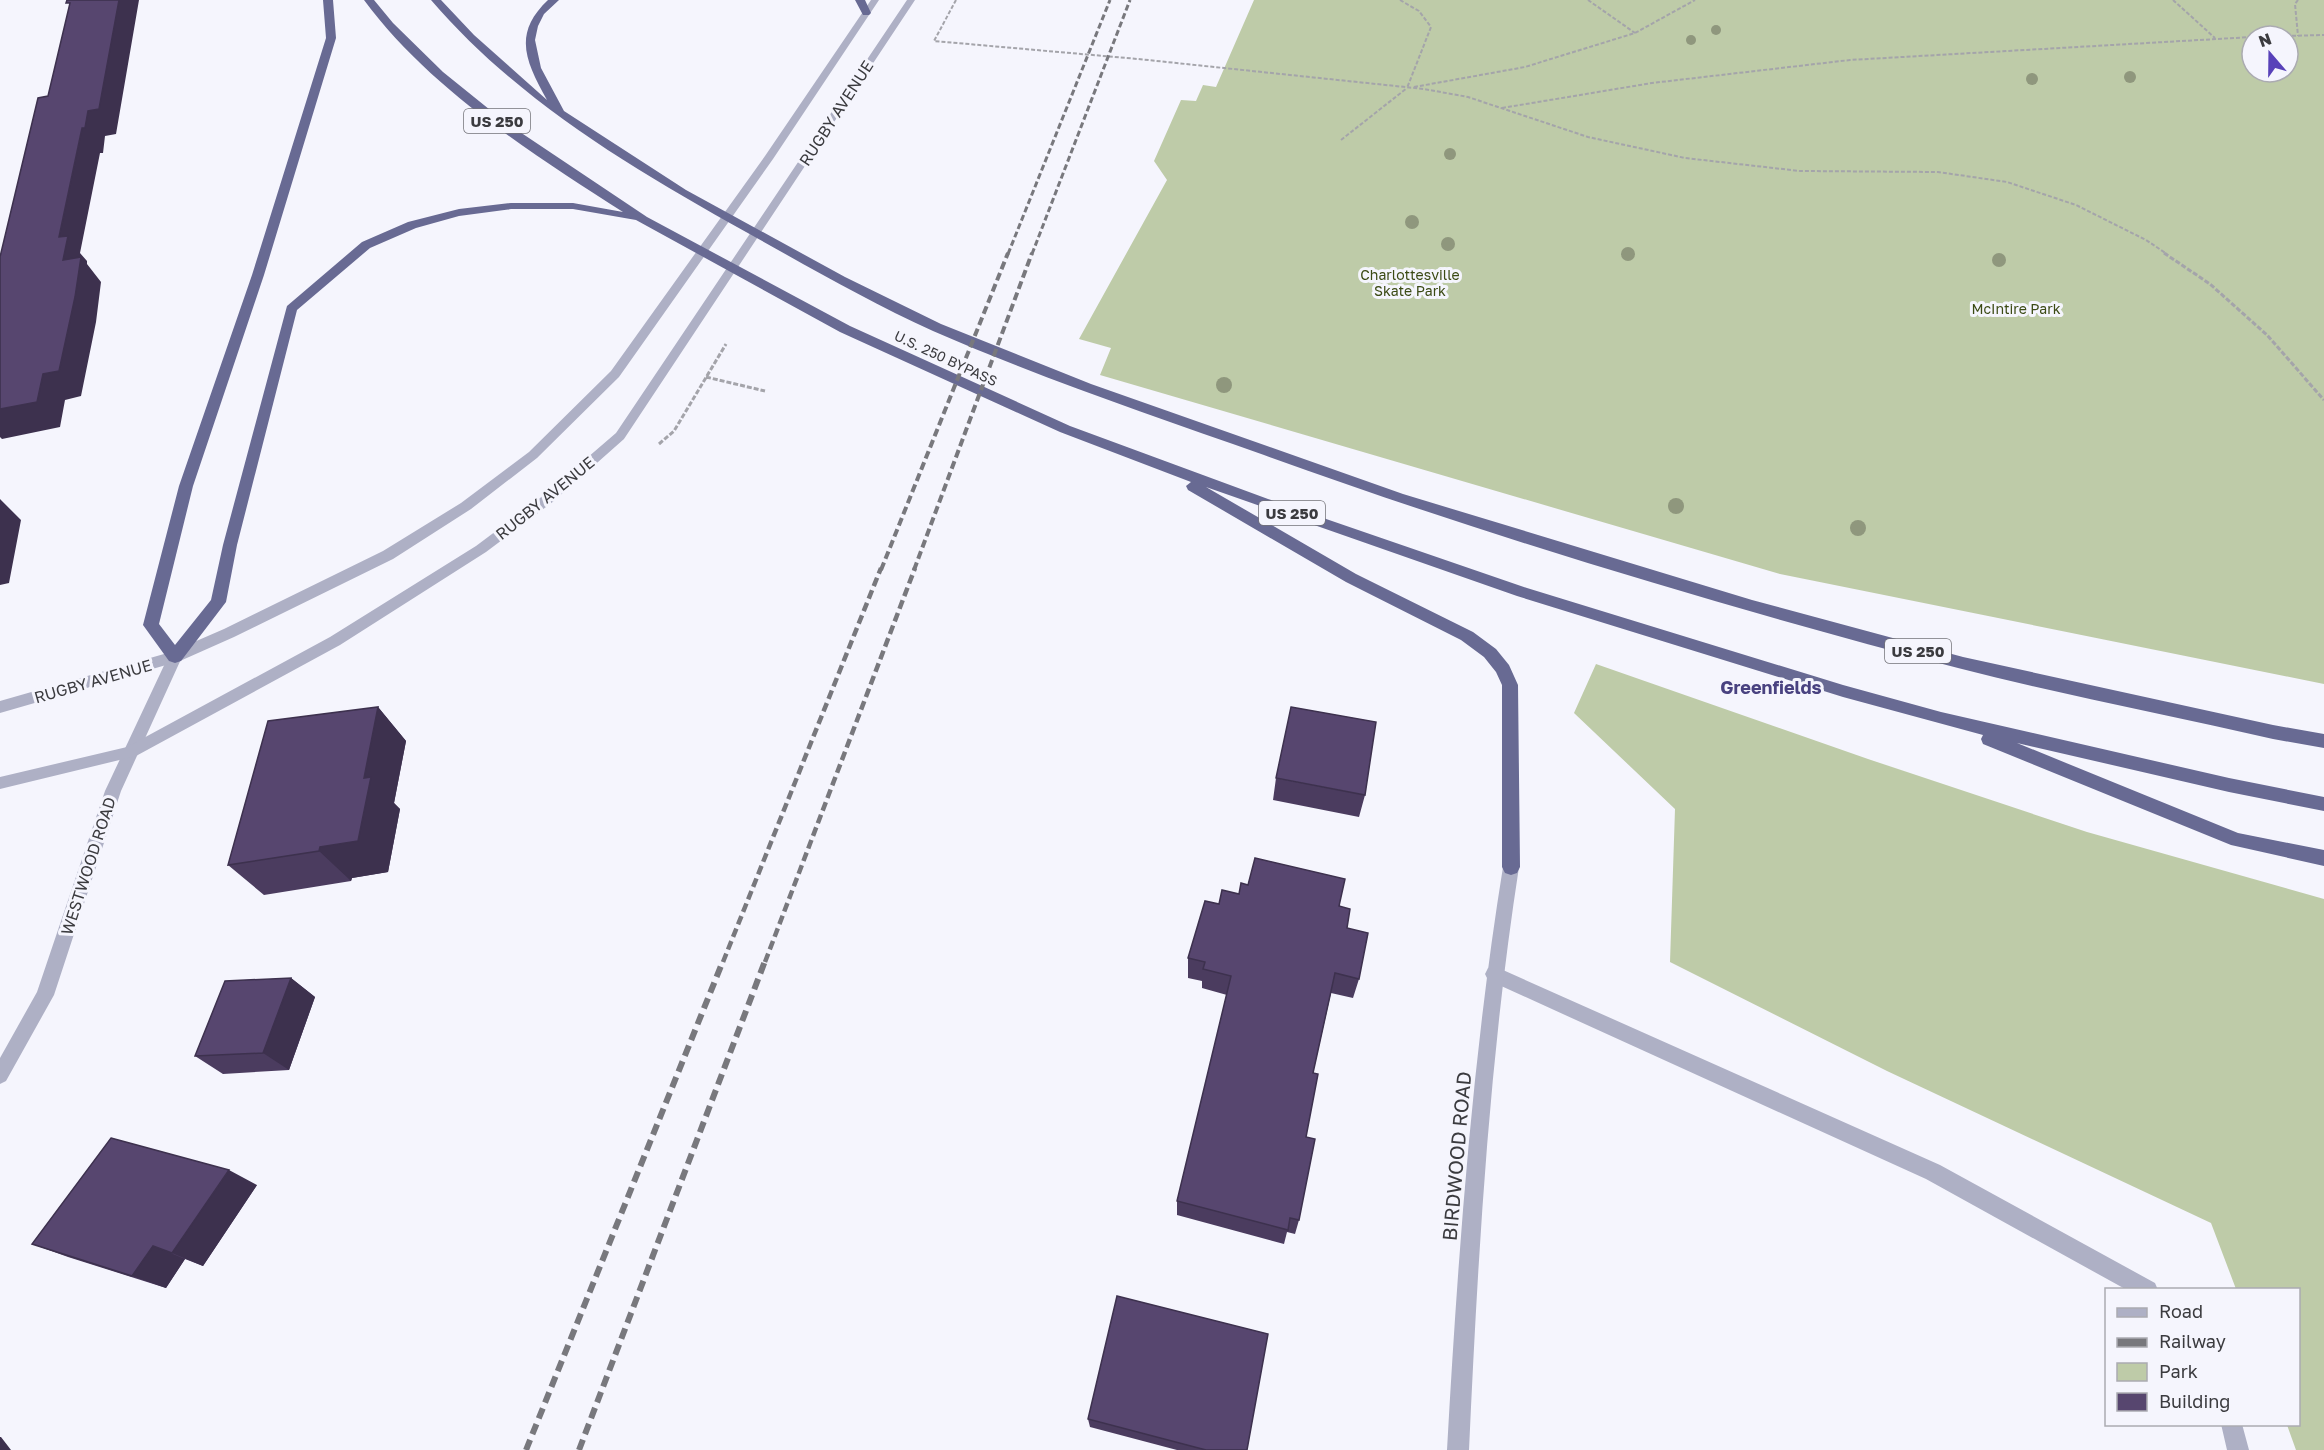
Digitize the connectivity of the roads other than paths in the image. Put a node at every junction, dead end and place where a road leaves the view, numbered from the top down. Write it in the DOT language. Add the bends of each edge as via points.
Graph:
graph roads {
  1 [pos="328,0"];
  2 [pos="369,0"];
  3 [pos="436,0"];
  4 [pos="554,0"];
  5 [pos="860,0"];
  6 [pos="875,0"];
  7 [pos="911,0"];
  8 [pos="866,13"];
  9 [pos="561,114"];
  10 [pos="643,219"];
  11 [pos="1162,466"];
  12 [pos="175,657"];
  13 [pos="0,707"];
  14 [pos="1941,719"];
  15 [pos="2324,741"];
  16 [pos="130,752"];
  17 [pos="0,783"];
  18 [pos="2324,804"];
  19 [pos="2324,858"];
  20 [pos="1511,867"];
  21 [pos="1494,974"];
  22 [pos="0,1075"];
  23 [pos="2144,1288"];
  24 [pos="2231,1426"];
  25 [pos="1458,1450"];
  26 [pos="2238,1450"];
  1 -- 12 [label="highway" via="330,38 258,275 186,486 151,625"];
  2 -- 10 [label="highway, US 250" via="439,74 501,124"];
  3 -- 9 [label="highway, US 250" via="470,37"];
  4 -- 9 [label="highway" via="533,23 528,40 536,67"];
  5 -- 8 [label="highway"];
  6 -- 8 [label="street, RUGBY AVENUE"];
  7 -- 16 [label="street, RUGBY AVENUE" via="620,436 549,498 481,549 326,647"];
  8 -- 12 [label="street, RUGBY AVENUE" via="615,374 533,455 466,506 388,555"];
  9 -- 15 [label="highway, US 250" via="682,192 936,327 1086,387 1398,498 1752,606 1963,663"];
  10 -- 11 [label="highway, U.S. 250 BYPASS / US 250" via="846,329 1065,429"];
  10 -- 12 [label="highway" via="573,206 511,206 412,225 366,245 291,309 232,533 218,602"];
  11 -- 14 [label="highway, US 250" via="1522,592"];
  11 -- 20 [label="highway" via="1351,578 1439,621 1490,652 1510,685"];
  12 -- 13 [label="street, RUGBY AVENUE"];
  12 -- 16 [label="street, WESTWOOD ROAD"];
  14 -- 18 [label="highway, US 250"];
  14 -- 19 [label="highway" via="2237,840"];
  16 -- 17 [label="street, RUGBY AVENUE"];
  16 -- 22 [label="street, WESTWOOD ROAD" via="113,791 45,995"];
  20 -- 21 [label="street, BIRDWOOD ROAD"];
  21 -- 23 [label="street" via="1934,1172"];
  21 -- 25 [label="street, BIRDWOOD ROAD"];
  24 -- 26 [label="street"];
}
